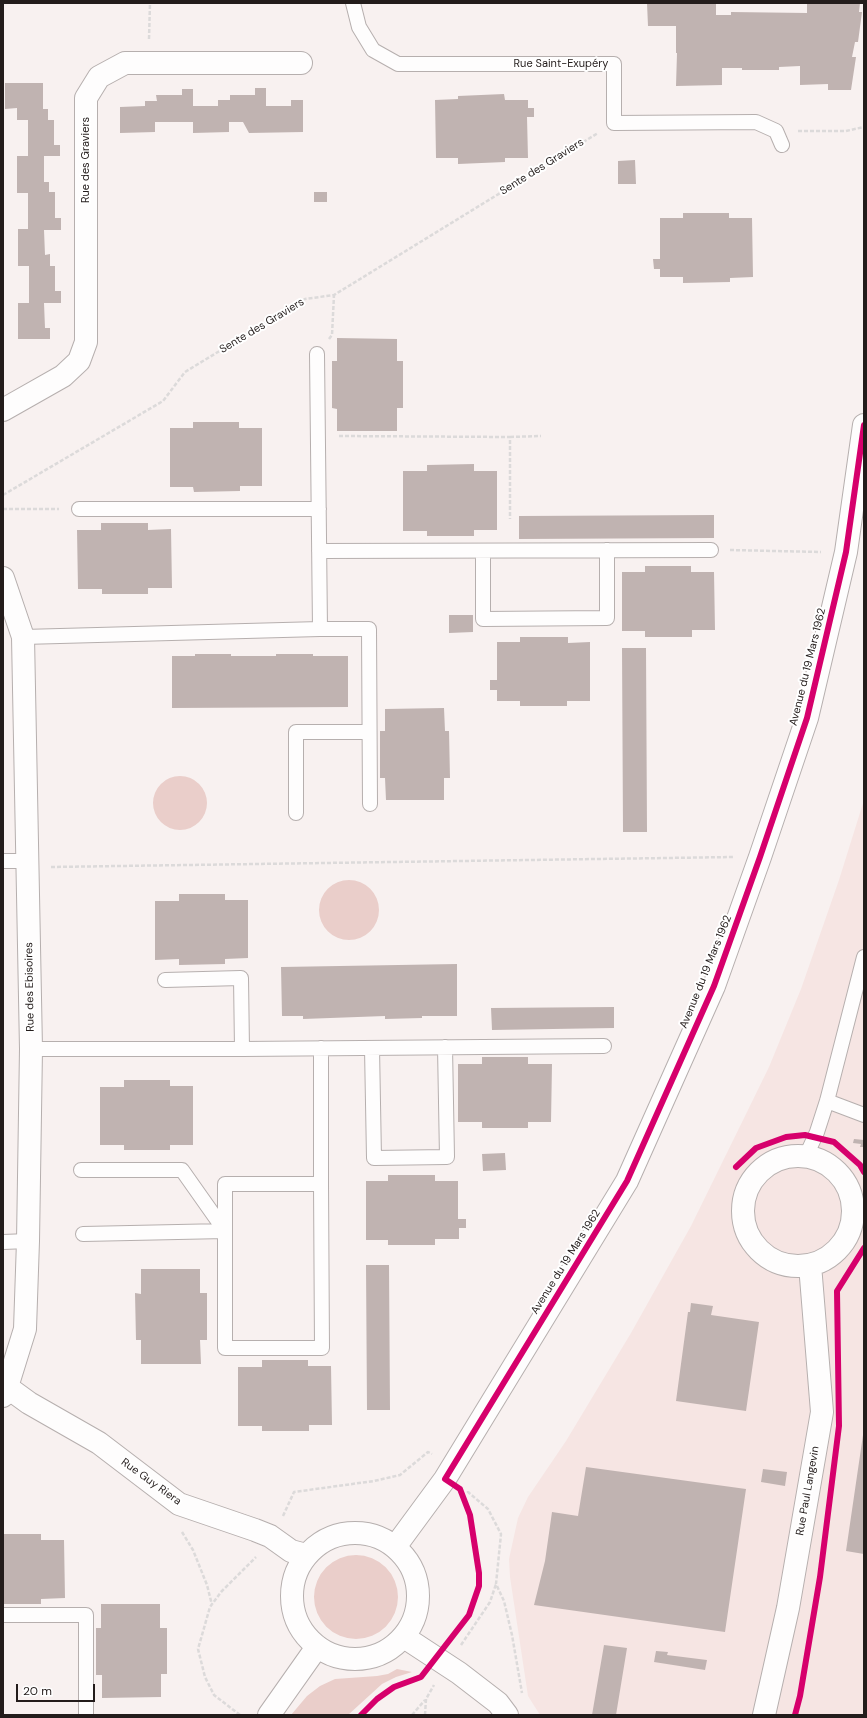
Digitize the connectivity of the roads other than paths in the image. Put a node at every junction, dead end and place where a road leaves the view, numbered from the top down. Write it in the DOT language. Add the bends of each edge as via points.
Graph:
graph roads {
  1 [pos="353,3"];
  2 [pos="301,63"];
  3 [pos="782,145"];
  4 [pos="318,354"];
  5 [pos="3,410"];
  6 [pos="864,425"];
  7 [pos="79,509"];
  8 [pos="319,509"];
  9 [pos="607,550"];
  10 [pos="711,550"];
  11 [pos="319,551"];
  12 [pos="483,551"];
  13 [pos="3,578"];
  14 [pos="320,629"];
  15 [pos="23,637"];
  16 [pos="369,732"];
  17 [pos="370,804"];
  18 [pos="296,813"];
  19 [pos="3,861"];
  20 [pos="28,861"];
  21 [pos="864,957"];
  22 [pos="165,980"];
  23 [pos="604,1046"];
  24 [pos="445,1047"];
  25 [pos="321,1048"];
  26 [pos="372,1048"];
  27 [pos="30,1049"];
  28 [pos="242,1049"];
  29 [pos="827,1101"];
  30 [pos="864,1115"];
  31 [pos="806,1156"];
  32 [pos="81,1170"];
  33 [pos="321,1184"];
  34 [pos="225,1231"];
  35 [pos="83,1234"];
  36 [pos="3,1242"];
  37 [pos="28,1242"];
  38 [pos="810,1264"];
  39 [pos="5,1392"];
  40 [pos="395,1546"];
  41 [pos="306,1556"];
  42 [pos="3,1615"];
  43 [pos="404,1637"];
  44 [pos="317,1647"];
  45 [pos="86,1715"];
  46 [pos="268,1715"];
  47 [pos="507,1715"];
  48 [pos="764,1715"];
  1 -- 3 [label="lane, Rue Saint-Exupéry" via="358,27 373,50 398,64 614,64 614,123 756,122 776,131"];
  2 -- 5 [label="street, Rue des Graviers" via="125,63 99,77 86,98 86,342 79,361 63,376"];
  4 -- 8 [label="lane"];
  6 -- 40 [label="street, Avenue du 19 Mars 1962" via="846,552 807,718 714,986 627,1182 445,1479"];
  7 -- 8 [label="lane"];
  8 -- 11 [label="lane"];
  9 -- 10 [label="lane"];
  9 -- 12 [label="lane"];
  9 -- 12 [label="lane" via="607,618 483,619"];
  11 -- 12 [label="lane"];
  11 -- 14 [label="lane"];
  13 -- 15 [label="street, Rue des Ebisoires"];
  14 -- 15 [label="lane"];
  14 -- 16 [label="lane" via="369,629"];
  15 -- 20 [label="street, Rue des Ebisoires"];
  16 -- 17 [label="lane"];
  16 -- 18 [label="lane" via="296,732"];
  19 -- 20 [label="lane"];
  20 -- 27 [label="street, Rue des Ebisoires"];
  21 -- 29 [label="lane"];
  22 -- 28 [label="lane" via="241,978"];
  23 -- 24 [label="lane"];
  24 -- 26 [label="lane"];
  24 -- 26 [label="lane" via="447,1157 374,1158"];
  25 -- 26 [label="lane"];
  25 -- 28 [label="lane"];
  25 -- 33 [label="lane"];
  27 -- 28 [label="lane"];
  27 -- 37 [label="street, Rue des Ebisoires"];
  29 -- 30 [label="lane"];
  29 -- 31 [label="lane"];
  31 -- 38 [label="street" via="822,1161 836,1170 847,1184 852,1200 853,1217 848,1233 839,1248 826,1258"];
  31 -- 38 [label="street" via="776,1160 763,1168 753,1179 745,1196 743,1215 748,1233 759,1249 773,1260 791,1265"];
  32 -- 34 [label="lane" via="182,1170"];
  33 -- 34 [label="lane" via="225,1184"];
  33 -- 34 [label="lane" via="322,1348 225,1348"];
  34 -- 35 [label="lane"];
  36 -- 37 [label="lane"];
  37 -- 39 [label="street, Rue des Ebisoires" via="25,1329"];
  38 -- 48 [label="street, Rue Paul Langevin" via="822,1412 788,1608"];
  39 -- 41 [label="street, Rue Guy Riera" via="99,1443 179,1504 270,1536 291,1551"];
  40 -- 41 [label="street" via="378,1536 358,1532 339,1534 320,1542"];
  40 -- 43 [label="street" via="409,1562 417,1580 419,1600 414,1620"];
  41 -- 44 [label="street" via="296,1573 291,1594 294,1614 303,1633"];
  42 -- 45 [label="lane" via="86,1615"];
  43 -- 44 [label="street" via="390,1650 372,1658 353,1660 334,1656"];
  43 -- 47 [label="street" via="498,1702"];
  44 -- 46 [label="street"];
}
